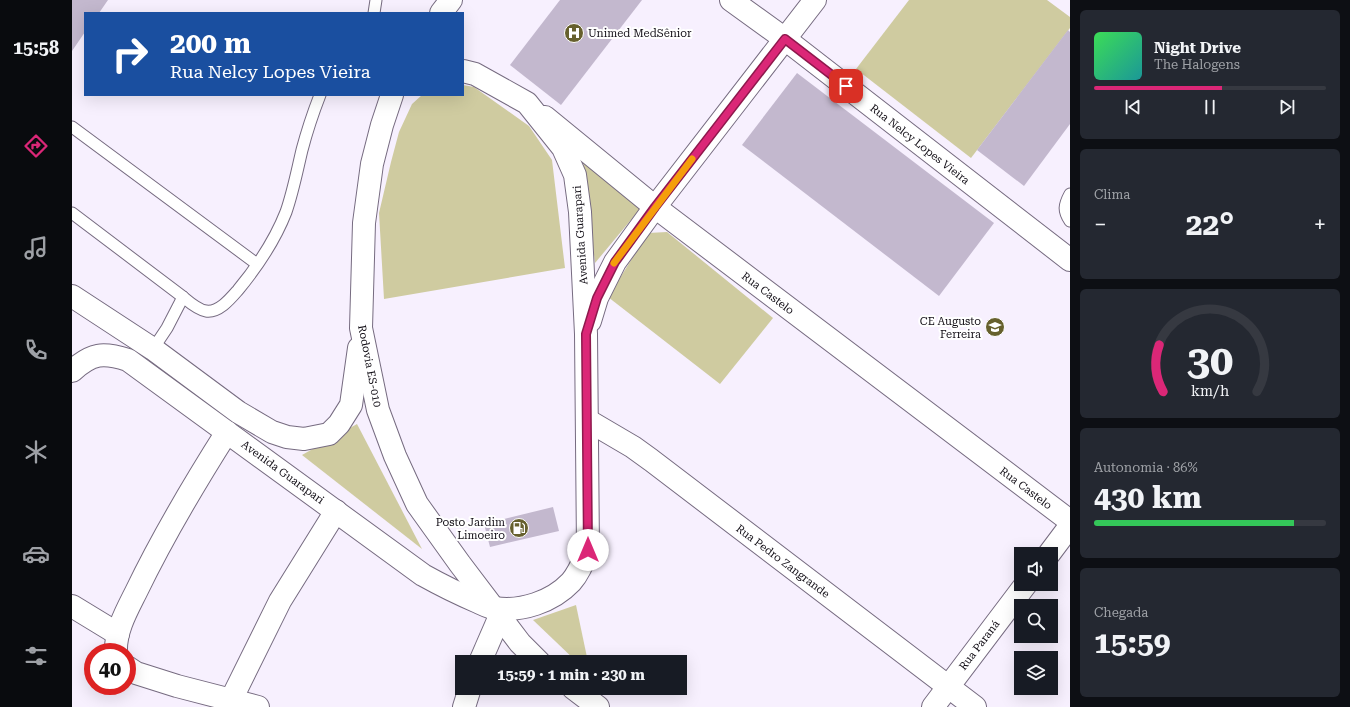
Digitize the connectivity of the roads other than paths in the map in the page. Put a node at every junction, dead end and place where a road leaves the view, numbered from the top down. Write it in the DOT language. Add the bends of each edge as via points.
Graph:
graph roads {
  1 [pos="376,0"];
  2 [pos="451,0"];
  3 [pos="731,0"];
  4 [pos="815,0"];
  5 [pos="374,12"];
  6 [pos="442,12"];
  7 [pos="785,39"];
  8 [pos="464,71"];
  9 [pos="320,96"];
  10 [pos="392,96"];
  11 [pos="527,103"];
  12 [pos="72,127"];
  13 [pos="1070,194"];
  14 [pos="655,207"];
  15 [pos="72,213"];
  16 [pos="1070,221"];
  17 [pos="1069,257"];
  18 [pos="257,264"];
  19 [pos="72,296"];
  20 [pos="183,297"];
  21 [pos="361,328"];
  22 [pos="586,334"];
  23 [pos="153,348"];
  24 [pos="72,371"];
  25 [pos="587,420"];
  26 [pos="228,432"];
  27 [pos="336,512"];
  28 [pos="1070,521"];
  29 [pos="1070,526"];
  30 [pos="1054,547"];
  31 [pos="1021,591"];
  32 [pos="72,606"];
  33 [pos="497,612"];
  34 [pos="117,643"];
  35 [pos="482,655"];
  36 [pos="532,655"];
  37 [pos="136,673"];
  38 [pos="948,686"];
  39 [pos="468,695"];
  40 [pos="582,695"];
  41 [pos="231,700"];
  42 [pos="258,707"];
  43 [pos="464,707"];
  44 [pos="598,707"];
  45 [pos="933,707"];
  46 [pos="975,707"];
  1 -- 5 [label="lane"];
  2 -- 6 [label="street"];
  3 -- 7 [label="street, Rua Nelcy Lopes Vieira"];
  4 -- 7 [label="street, Avenida Guarapari"];
  7 -- 14 [label="street, Avenida Guarapari"];
  7 -- 17 [label="street, Rua Nelcy Lopes Vieira"];
  8 -- 11 [label="street, Rua Castelo" via="480,77"];
  9 -- 18 [label="lane" via="304,143 286,213"];
  10 -- 21 [label="street, Rodovia ES-010" via="372,164 364,223"];
  11 -- 14 [label="street, Rua Castelo"];
  11 -- 22 [label="street, Avenida Guarapari" via="563,148 575,175 580,212"];
  12 -- 18 [label="lane"];
  13 -- 16 [label="lane" via="1064,211"];
  14 -- 22 [label="street, Avenida Guarapari" via="615,262 597,298"];
  14 -- 28 [label="street, Rua Castelo"];
  15 -- 20 [label="lane"];
  18 -- 20 [label="lane" via="223,306 206,311"];
  19 -- 23 [label="street"];
  20 -- 23 [label="lane"];
  21 -- 23 [label="street" via="351,405 329,434 304,439 287,437 260,426"];
  21 -- 33 [label="street, Rodovia ES-010" via="378,410 417,504"];
  22 -- 25 [label="street, Avenida Guarapari"];
  24 -- 26 [label="street, Avenida Guarapari" via="82,362 99,355 111,354 128,360"];
  25 -- 33 [label="street, Avenida Guarapari" via="588,550 579,571 557,594 542,602"];
  25 -- 38 [label="street, Rua Pedro Zangrande" via="651,460"];
  26 -- 27 [label="street, Avenida Guarapari"];
  26 -- 34 [label="street" via="151,561 130,605"];
  27 -- 33 [label="street, Avenida Guarapari" via="423,574"];
  27 -- 41 [label="street" via="280,601"];
  29 -- 30 [label="street"];
  31 -- 38 [label="street, Rua Paraná"];
  32 -- 34 [label="street"];
  33 -- 35 [label="street"];
  33 -- 36 [label="street, Rodovia ES-010"];
  37 -- 41 [label="street"];
  38 -- 45 [label="street, Rua Paraná"];
  38 -- 46 [label="street, Rua Pedro Zangrande"];
  39 -- 43 [label="street"];
  40 -- 44 [label="street"];
  41 -- 42 [label="street"];
}
